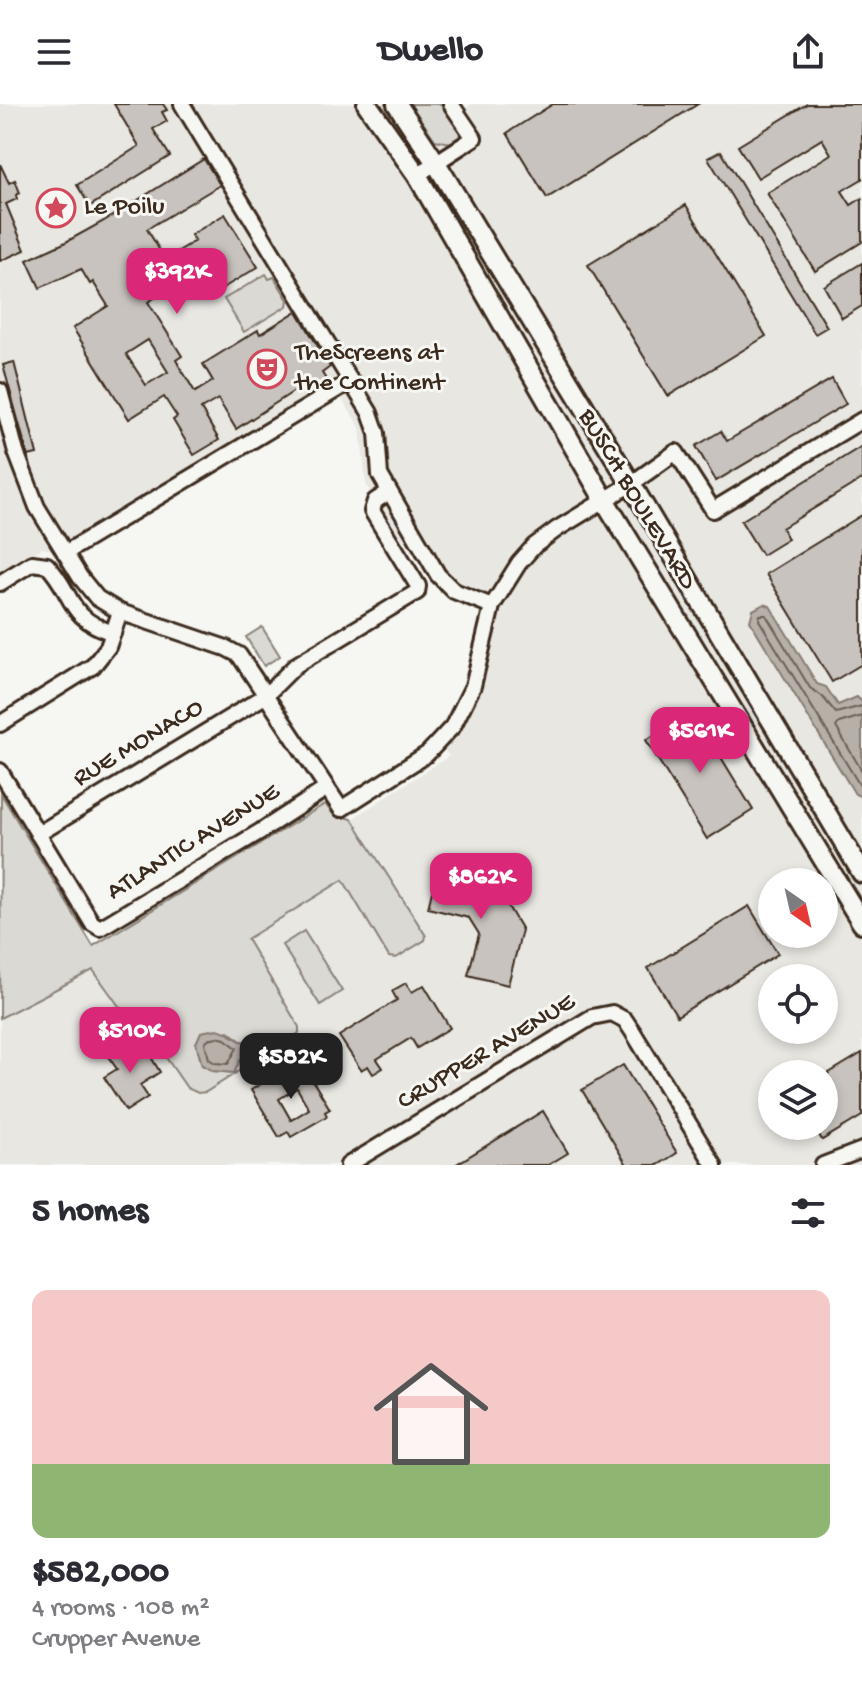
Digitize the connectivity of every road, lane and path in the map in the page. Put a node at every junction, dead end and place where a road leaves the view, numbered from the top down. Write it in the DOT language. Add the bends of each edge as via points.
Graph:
graph roads {
  1 [pos="182,104"];
  2 [pos="367,104"];
  3 [pos="397,104"];
  4 [pos="451,104"];
  5 [pos="436,163"];
  6 [pos="417,175"];
  7 [pos="351,381"];
  8 [pos="0,391"];
  9 [pos="862,420"];
  10 [pos="631,484"];
  11 [pos="389,492"];
  12 [pos="605,501"];
  13 [pos="65,553"];
  14 [pos="0,583"];
  15 [pos="492,606"];
  16 [pos="120,612"];
  17 [pos="113,633"];
  18 [pos="265,696"];
  19 [pos="0,724"];
  20 [pos="0,771"];
  21 [pos="327,788"];
  22 [pos="38,834"];
  23 [pos="862,873"];
  24 [pos="862,923"];
  25 [pos="862,1150"];
  26 [pos="348,1165"];
  27 [pos="714,1165"];
  28 [pos="823,1165"];
  1 -- 7 [label="street"];
  2 -- 6 [label="main road, BUSCH BOULEVARD"];
  3 -- 5 [label="main road, BUSCH BOULEVARD"];
  4 -- 5 [label="street" via="474,138"];
  5 -- 6 [label="street"];
  5 -- 10 [label="main road, BUSCH BOULEVARD"];
  6 -- 12 [label="main road, BUSCH BOULEVARD"];
  7 -- 11 [label="street" via="377,433 380,475"];
  7 -- 13 [label="street"];
  8 -- 13 [label="street" via="37,507"];
  9 -- 10 [label="street" via="713,510 676,452"];
  10 -- 12 [label="street"];
  10 -- 23 [label="main road, BUSCH BOULEVARD"];
  11 -- 15 [label="street" via="438,575 454,591"];
  11 -- 18 [label="street, RUE MONACO" via="375,501 372,511 417,592 296,665"];
  12 -- 15 [label="street" via="534,546"];
  12 -- 24 [label="main road, BUSCH BOULEVARD"];
  13 -- 16 [label="street" via="97,598"];
  14 -- 17 [label="street" via="32,563 47,565 72,607 86,621"];
  15 -- 21 [label="street" via="473,686 453,726 427,754 341,809"];
  16 -- 17 [label="street"];
  16 -- 18 [label="street" via="239,655"];
  17 -- 19 [label="street" via="93,666"];
  18 -- 21 [label="street"];
  18 -- 22 [label="street, RUE MONACO"];
  20 -- 22 [label="street"];
  21 -- 22 [label="street, ATLANTIC AVENUE" via="100,928"];
  25 -- 28 [label="street"];
  26 -- 27 [label="street, CRUPPER AVENUE" via="592,1017 612,1013 625,1020"];
}
